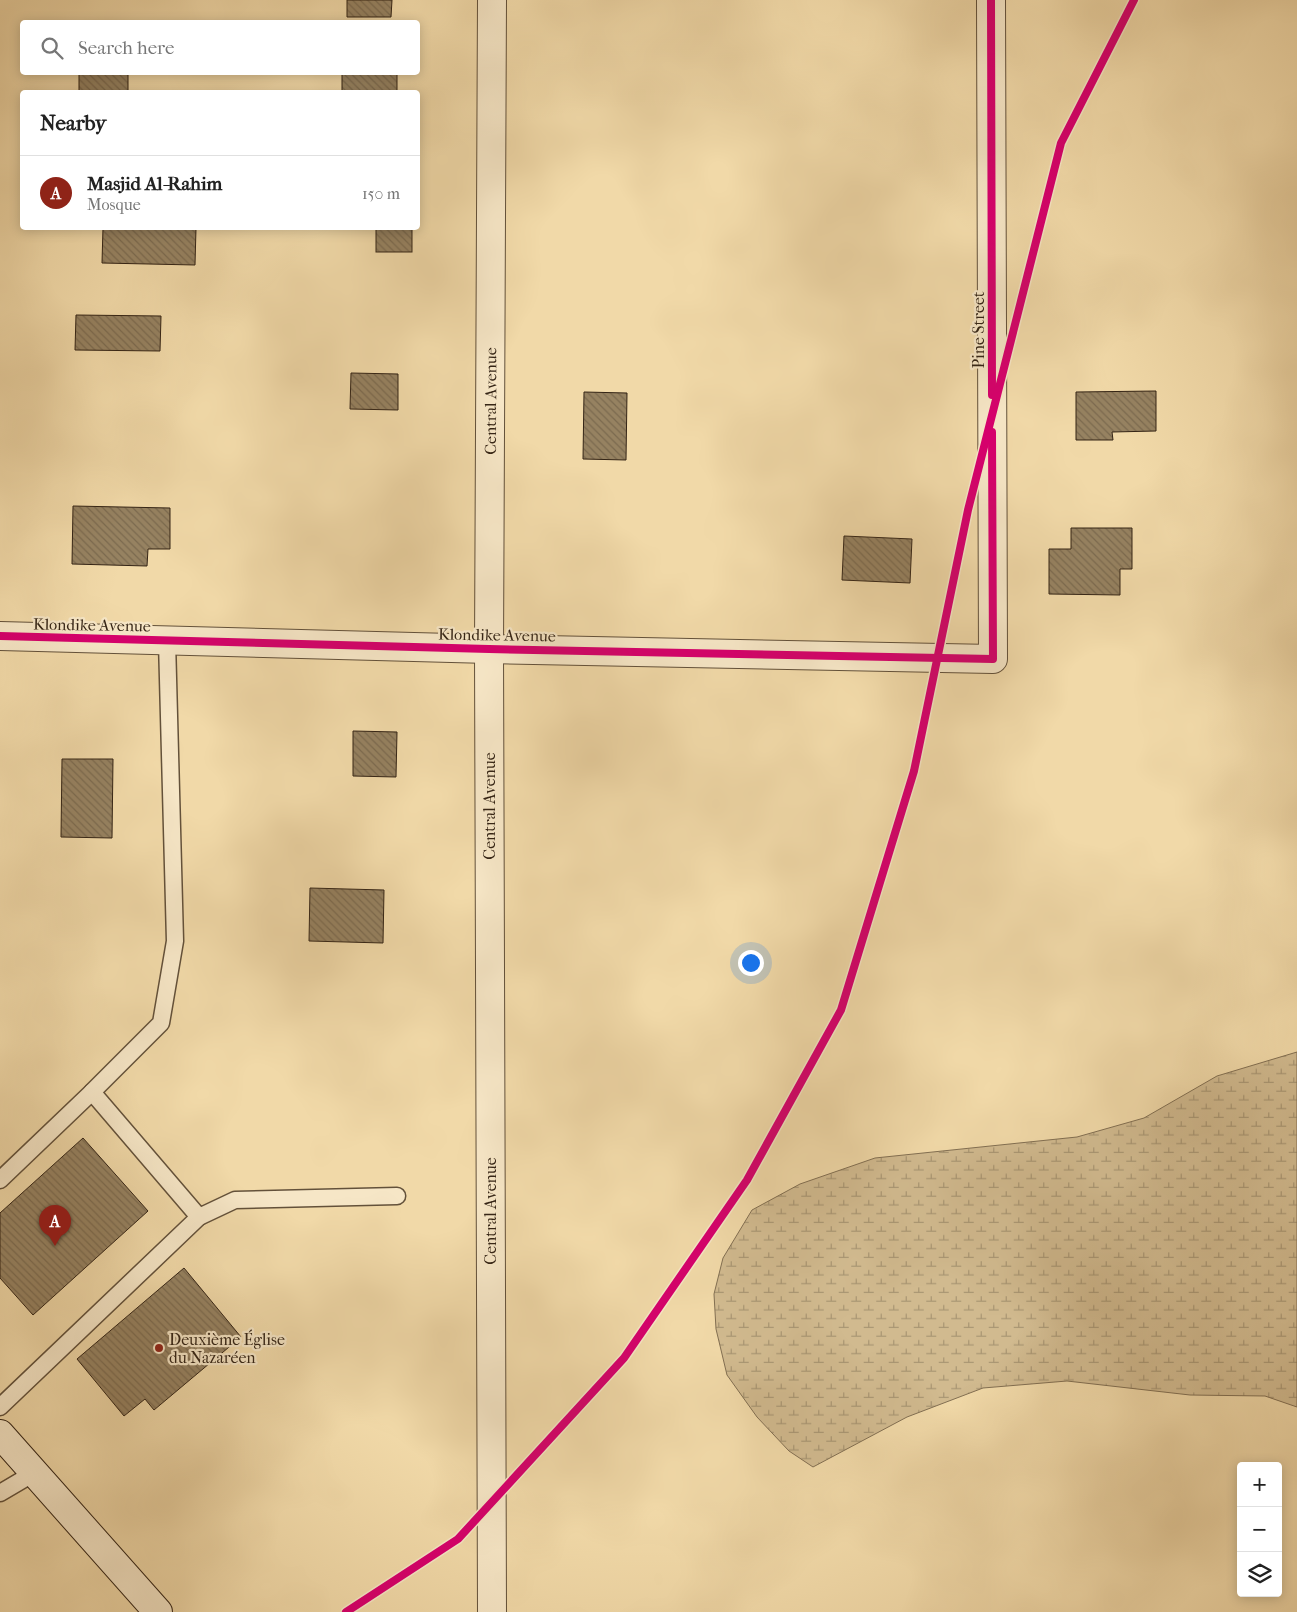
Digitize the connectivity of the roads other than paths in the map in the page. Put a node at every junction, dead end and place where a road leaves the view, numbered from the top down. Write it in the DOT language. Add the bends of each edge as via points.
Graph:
graph roads {
  1 [pos="492,0"];
  2 [pos="992,0"];
  3 [pos="0,636"];
  4 [pos="168,641"];
  5 [pos="489,649"];
  6 [pos="993,660"];
  7 [pos="92,1092"];
  8 [pos="0,1180"];
  9 [pos="397,1196"];
  10 [pos="200,1216"];
  11 [pos="0,1407"];
  12 [pos="0,1434"];
  13 [pos="34,1473"];
  14 [pos="0,1493"];
  15 [pos="158,1612"];
  16 [pos="492,1612"];
  1 -- 5 [label="street, Central Avenue"];
  2 -- 6 [label="street, Pine Street"];
  3 -- 4 [label="street, Klondike Avenue"];
  4 -- 5 [label="street, Klondike Avenue"];
  4 -- 7 [label="lane" via="175,940 161,1023"];
  5 -- 6 [label="street, Klondike Avenue"];
  5 -- 16 [label="street, Central Avenue"];
  7 -- 8 [label="lane"];
  7 -- 10 [label="lane"];
  9 -- 10 [label="lane" via="235,1200"];
  10 -- 11 [label="lane"];
  12 -- 13 [label="street"];
  13 -- 14 [label="lane"];
  13 -- 15 [label="street"];
}
